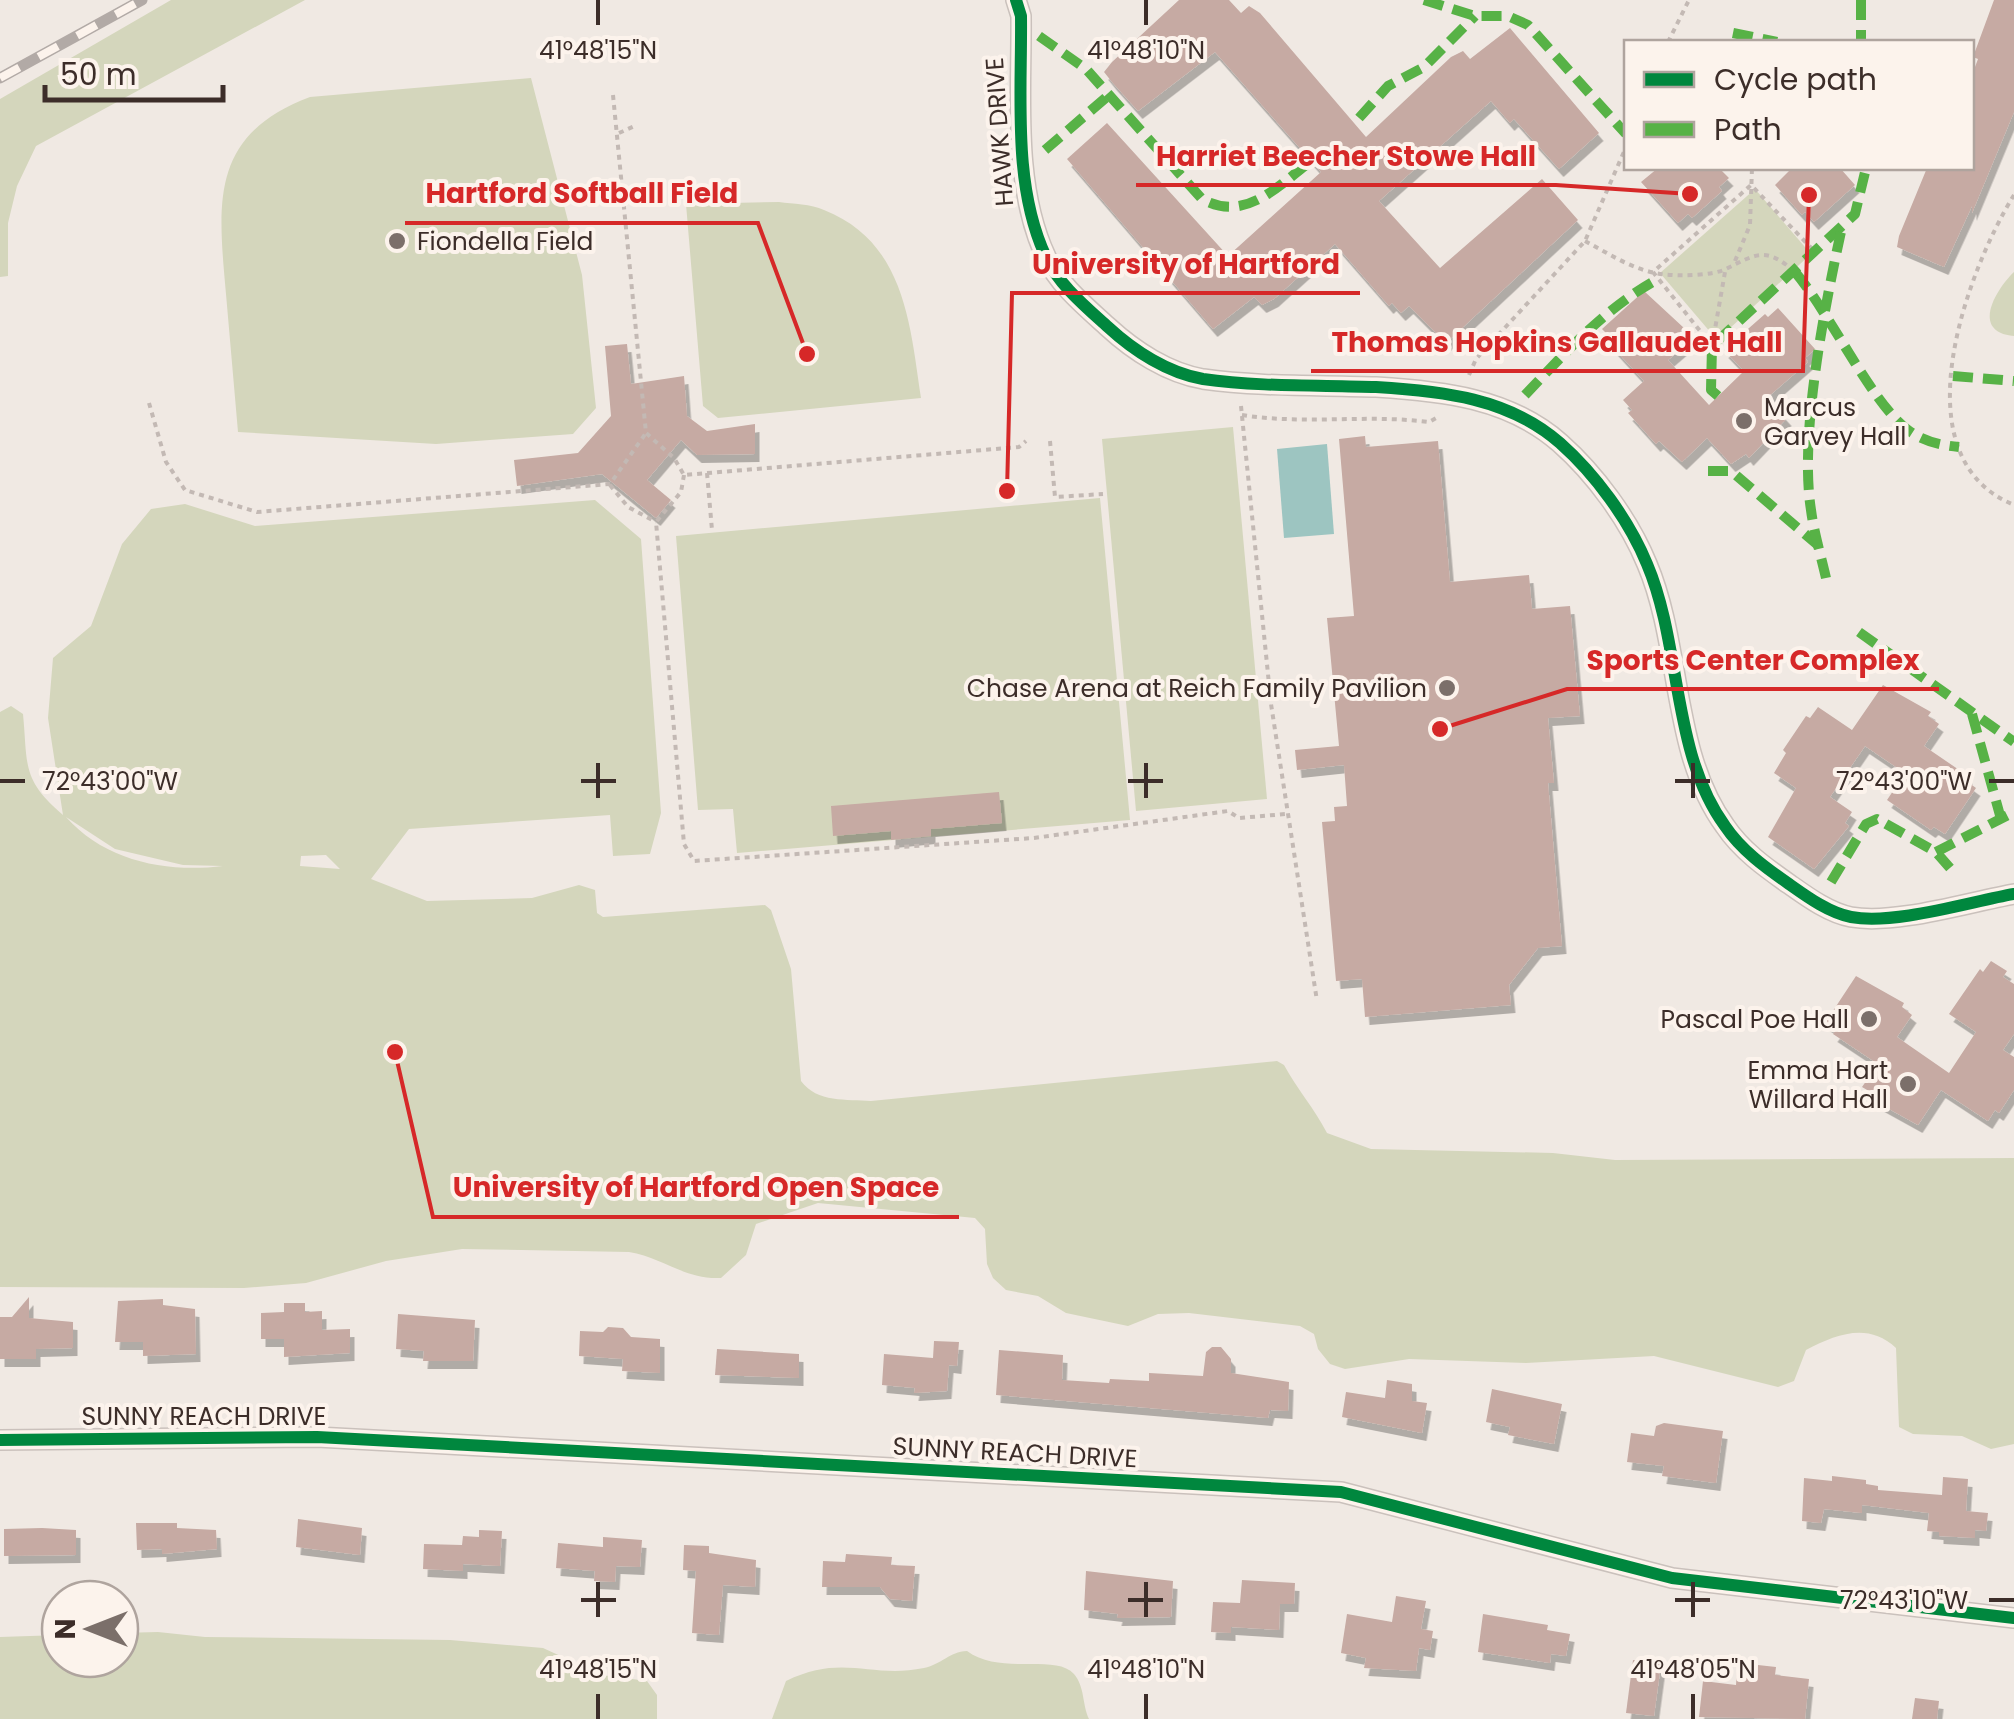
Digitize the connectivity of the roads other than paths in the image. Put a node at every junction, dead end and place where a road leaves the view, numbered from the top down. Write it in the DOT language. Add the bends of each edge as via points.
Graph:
graph roads {
  1 [pos="1016,0"];
  2 [pos="2014,894"];
  3 [pos="0,1440"];
  4 [pos="2014,1618"];
  1 -- 2 [label="street, HAWK DRIVE" via="1032,216 1046,259 1124,342 1201,379 1408,389 1452,404 1500,404 1560,443 1620,512 1648,565 1702,778 1724,826 1760,864 1851,917"];
  3 -- 4 [label="street, SUNNY REACH DRIVE" via="317,1437 1341,1492 1672,1578"];
}
